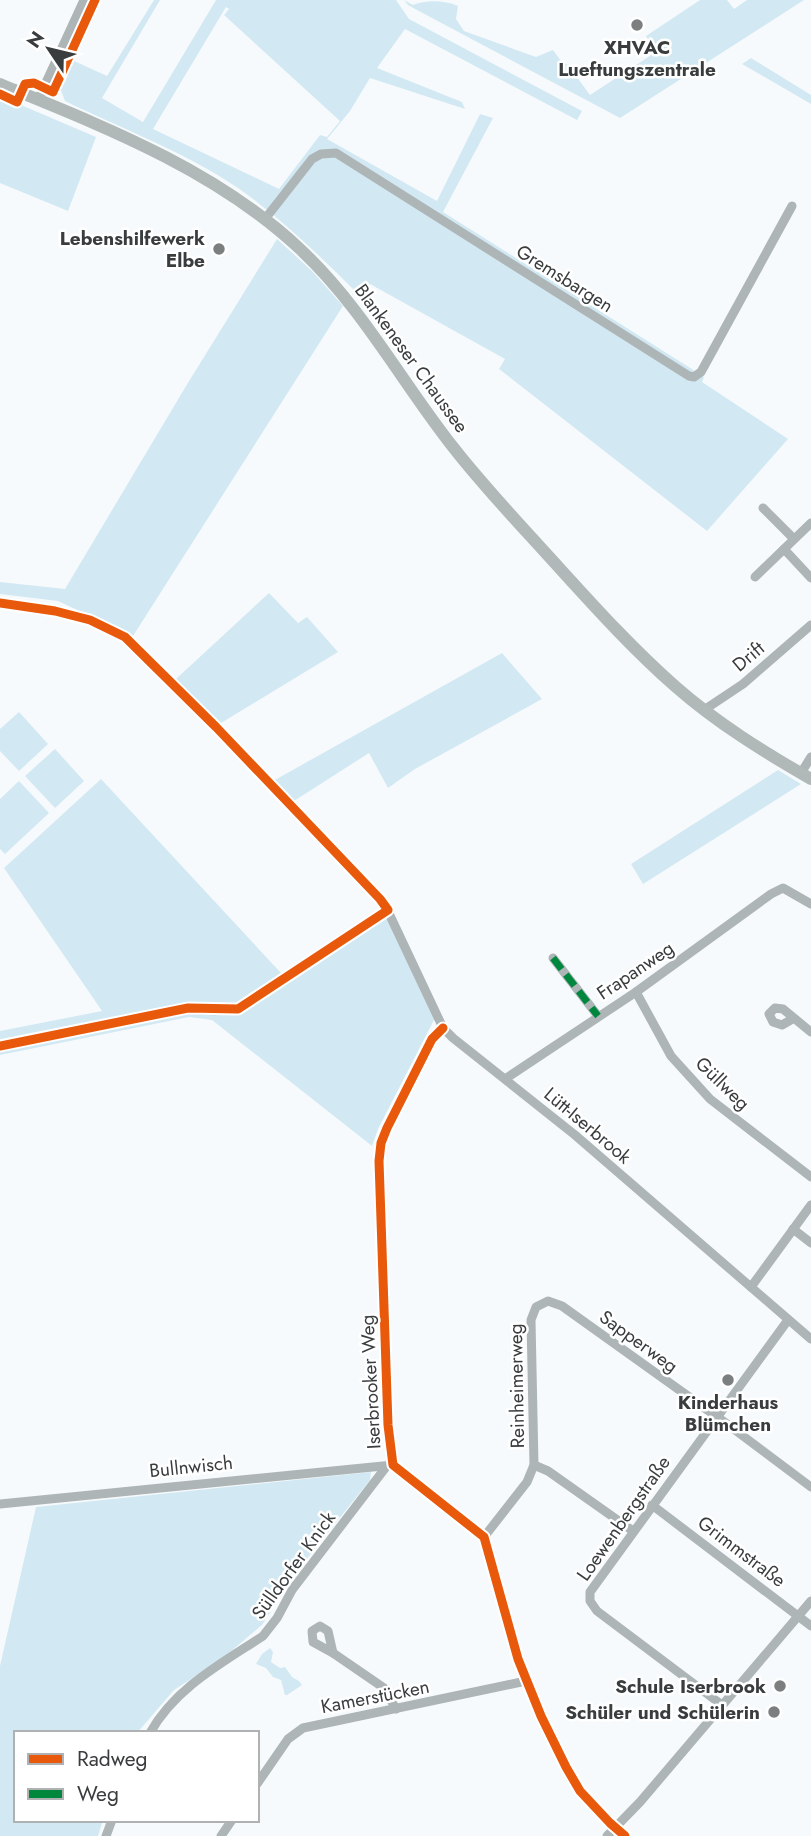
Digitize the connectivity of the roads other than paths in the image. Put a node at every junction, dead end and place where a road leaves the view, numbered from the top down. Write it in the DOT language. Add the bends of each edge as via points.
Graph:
graph roads {
  1 [pos="84,0"];
  2 [pos="0,84"];
  3 [pos="38,100"];
  4 [pos="792,206"];
  5 [pos="265,219"];
  6 [pos="763,508"];
  7 [pos="811,523"];
  8 [pos="794,539"];
  9 [pos="784,549"];
  10 [pos="755,577"];
  11 [pos="811,579"];
  12 [pos="811,625"];
  13 [pos="704,710"];
  14 [pos="811,757"];
  15 [pos="806,776"];
  16 [pos="811,904"];
  17 [pos="385,905"];
  18 [pos="553,958"];
  19 [pos="636,992"];
  20 [pos="598,1016"];
  21 [pos="794,1018"];
  22 [pos="443,1028"];
  23 [pos="811,1032"];
  24 [pos="505,1079"];
  25 [pos="811,1177"];
  26 [pos="811,1205"];
  27 [pos="793,1229"];
  28 [pos="811,1242"];
  29 [pos="751,1287"];
  30 [pos="540,1304"];
  31 [pos="788,1320"];
  32 [pos="811,1339"];
  33 [pos="716,1417"];
  34 [pos="534,1465"];
  35 [pos="389,1466"];
  36 [pos="811,1487"];
  37 [pos="0,1504"];
  38 [pos="652,1505"];
  39 [pos="633,1531"];
  40 [pos="484,1537"];
  41 [pos="811,1601"];
  42 [pos="799,1615"];
  43 [pos="811,1626"];
  44 [pos="333,1653"];
  45 [pos="526,1681"];
  46 [pos="722,1705"];
  47 [pos="396,1709"];
  48 [pos="151,1731"];
  49 [pos="259,1781"];
  50 [pos="615,1829"];
  51 [pos="607,1836"];
  52 [pos="625,1836"];
  1 -- 3 [label="street"];
  2 -- 3 [label="main road, Blankeneser Chaussee"];
  3 -- 5 [label="main road, Blankeneser Chaussee" via="189,169"];
  4 -- 5 [label="street, Gremsbargen" via="701,372 694,377 336,153 312,159"];
  5 -- 13 [label="main road, Blankeneser Chaussee" via="317,265 357,310 454,449 498,502 640,654"];
  6 -- 8 [label="street"];
  7 -- 8 [label="street"];
  8 -- 9 [label="street"];
  9 -- 10 [label="street"];
  9 -- 11 [label="street"];
  12 -- 13 [label="street, Drift" via="743,684"];
  13 -- 15 [label="main road, Blankeneser Chaussee"];
  14 -- 15 [label="street"];
  16 -- 19 [label="street, Frapanweg" via="783,888"];
  17 -- 22 [label="street, Lütt-Iserbrook"];
  18 -- 20 [label="street"];
  19 -- 20 [label="street, Frapanweg"];
  19 -- 25 [label="street, Güllweg" via="671,1056 710,1099"];
  20 -- 24 [label="street, Frapanweg"];
  21 -- 23 [label="street"];
  22 -- 24 [label="street, Lütt-Iserbrook"];
  22 -- 35 [label="street, Iserbrooker Weg" via="432,1039 381,1143"];
  24 -- 29 [label="street, Lütt-Iserbrook"];
  26 -- 27 [label="street"];
  27 -- 28 [label="street"];
  27 -- 29 [label="street"];
  29 -- 31 [label="street, Lütt-Iserbrook"];
  30 -- 33 [label="street, Sapperweg" via="558,1304"];
  30 -- 34 [label="street, Reinheimerweg" via="530,1320"];
  31 -- 32 [label="street, Lütt-Iserbrook"];
  31 -- 33 [label="street, Loewenbergstraße"];
  33 -- 36 [label="street, Sapperweg"];
  33 -- 38 [label="street, Loewenbergstraße"];
  34 -- 39 [label="street"];
  34 -- 40 [label="street, Reinheimerweg" via="527,1482"];
  35 -- 37 [label="street, Bullnwisch"];
  35 -- 40 [label="street, Iserbrooker Weg"];
  35 -- 48 [label="street, Sülldorfer Knick" via="292,1590 263,1636 197,1680 169,1705"];
  38 -- 39 [label="street, Loewenbergstraße"];
  38 -- 42 [label="street, Grimmstraße"];
  39 -- 46 [label="street, Loewenbergstraße" via="592,1587 591,1605"];
  40 -- 45 [label="street"];
  41 -- 42 [label="street"];
  42 -- 43 [label="street, Grimmstraße"];
  42 -- 46 [label="street"];
  44 -- 47 [label="street" via="384,1688"];
  45 -- 47 [label="street, Kamerstücken"];
  45 -- 50 [label="street" via="572,1779"];
  46 -- 50 [label="street"];
  47 -- 49 [label="street, Kamerstücken" via="303,1728 288,1739"];
  50 -- 51 [label="street"];
  50 -- 52 [label="street"];
}
